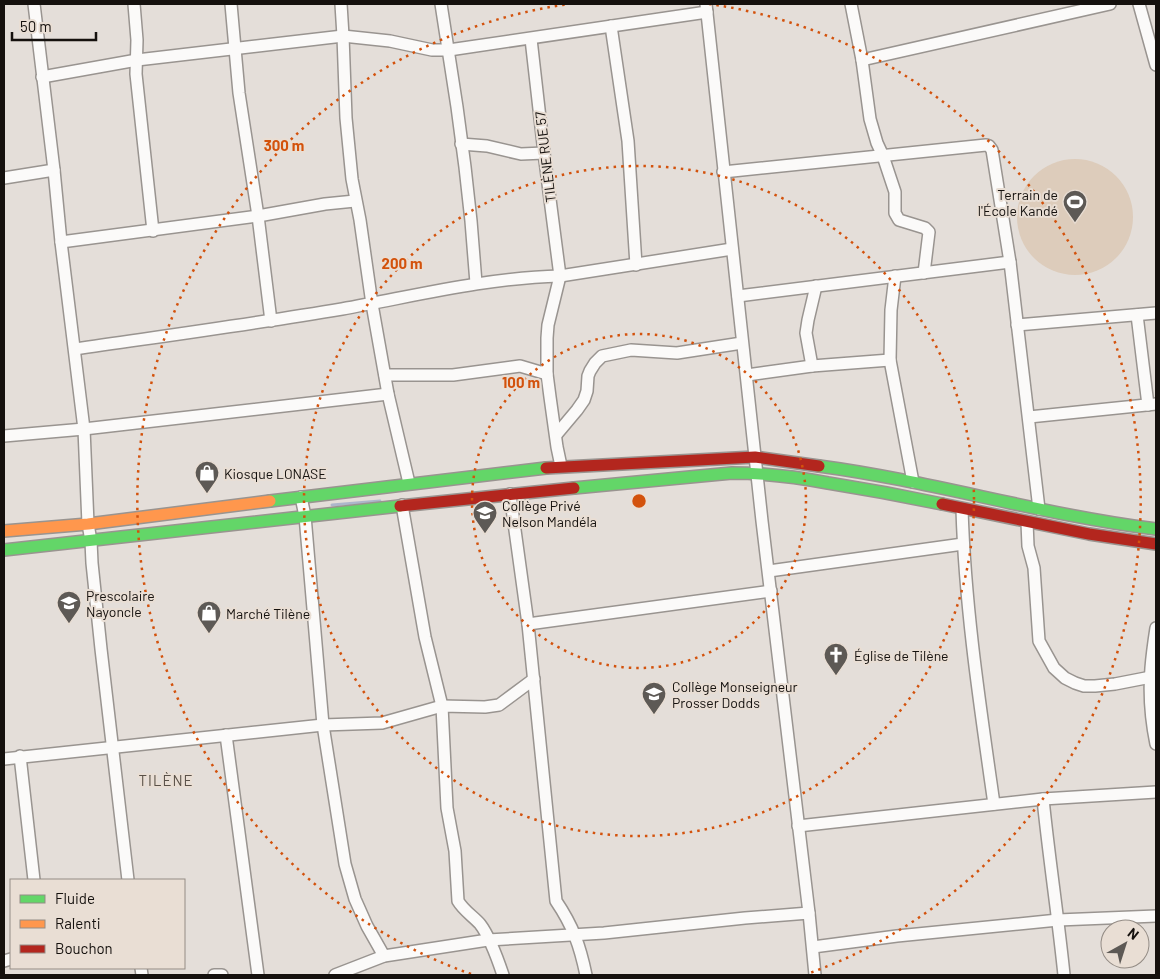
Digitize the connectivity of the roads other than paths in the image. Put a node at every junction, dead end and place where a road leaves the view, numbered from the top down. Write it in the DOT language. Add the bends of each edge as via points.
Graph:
graph roads {
  1 [pos="34,4"];
  2 [pos="134,4"];
  3 [pos="231,4"];
  4 [pos="340,4"];
  5 [pos="442,4"];
  6 [pos="851,4"];
  7 [pos="1110,4"];
  8 [pos="1139,4"];
  9 [pos="706,8"];
  10 [pos="611,26"];
  11 [pos="343,36"];
  12 [pos="531,39"];
  13 [pos="236,49"];
  14 [pos="449,50"];
  15 [pos="137,60"];
  16 [pos="862,60"];
  17 [pos="1156,65"];
  18 [pos="42,77"];
  19 [pos="461,144"];
  20 [pos="544,153"];
  21 [pos="883,156"];
  22 [pos="54,170"];
  23 [pos="723,172"];
  24 [pos="4,178"];
  25 [pos="356,201"];
  26 [pos="258,216"];
  27 [pos="153,230"];
  28 [pos="61,242"];
  29 [pos="732,249"];
  30 [pos="1010,262"];
  31 [pos="636,265"];
  32 [pos="924,273"];
  33 [pos="560,276"];
  34 [pos="895,276"];
  35 [pos="476,283"];
  36 [pos="816,286"];
  37 [pos="738,296"];
  38 [pos="372,304"];
  39 [pos="1156,313"];
  40 [pos="1137,315"];
  41 [pos="271,321"];
  42 [pos="1017,325"];
  43 [pos="742,343"];
  44 [pos="75,349"];
  45 [pos="890,360"];
  46 [pos="812,366"];
  47 [pos="547,374"];
  48 [pos="385,375"];
  49 [pos="747,375"];
  50 [pos="388,394"];
  51 [pos="1152,405"];
  52 [pos="1029,417"];
  53 [pos="84,429"];
  54 [pos="556,435"];
  55 [pos="4,436"];
  56 [pos="755,457"];
  57 [pos="561,466"];
  58 [pos="757,473"];
  59 [pos="913,482"];
  60 [pos="408,483"];
  61 [pos="510,494"];
  62 [pos="301,496"];
  63 [pos="402,505"];
  64 [pos="962,509"];
  65 [pos="1039,509"];
  66 [pos="305,516"];
  67 [pos="1026,522"];
  68 [pos="88,524"];
  69 [pos="1156,529"];
  70 [pos="4,532"];
  71 [pos="91,541"];
  72 [pos="963,544"];
  73 [pos="1156,544"];
  74 [pos="4,550"];
  75 [pos="769,571"];
  76 [pos="771,591"];
  77 [pos="528,624"];
  78 [pos="1156,628"];
  79 [pos="1150,678"];
  80 [pos="534,679"];
  81 [pos="442,706"];
  82 [pos="323,725"];
  83 [pos="226,735"];
  84 [pos="1156,744"];
  85 [pos="112,747"];
  86 [pos="20,756"];
  87 [pos="4,759"];
  88 [pos="1156,792"];
  89 [pos="1043,799"];
  90 [pos="994,804"];
  91 [pos="798,826"];
  92 [pos="34,879"];
  93 [pos="128,879"];
  94 [pos="809,913"];
  95 [pos="1156,916"];
  96 [pos="1058,920"];
  97 [pos="576,935"];
  98 [pos="488,940"];
  99 [pos="812,947"];
  100 [pos="384,956"];
  101 [pos="356,971"];
  102 [pos="214,975"];
  103 [pos="222,975"];
  104 [pos="258,975"];
  105 [pos="335,975"];
  106 [pos="503,975"];
  107 [pos="586,975"];
  108 [pos="815,975"];
  109 [pos="1064,975"];
  1 -- 18 [label="street"];
  2 -- 15 [label="street"];
  3 -- 13 [label="street"];
  4 -- 11 [label="street"];
  5 -- 14 [label="street"];
  6 -- 16 [label="street"];
  7 -- 16 [label="street"];
  8 -- 17 [label="street"];
  9 -- 10 [label="street"];
  9 -- 23 [label="street"];
  10 -- 12 [label="street"];
  10 -- 31 [label="street" via="628,141"];
  11 -- 13 [label="street"];
  11 -- 14 [label="street"];
  11 -- 25 [label="street" via="349,158"];
  12 -- 14 [label="street"];
  12 -- 20 [label="street, TILÈNE RUE 57"];
  13 -- 15 [label="street"];
  13 -- 26 [label="street"];
  14 -- 19 [label="street"];
  15 -- 18 [label="street"];
  15 -- 27 [label="street"];
  16 -- 21 [label="street" via="870,119"];
  18 -- 22 [label="street"];
  19 -- 20 [label="street" via="521,154"];
  19 -- 35 [label="street"];
  20 -- 33 [label="street, TILÈNE RUE 57"];
  21 -- 23 [label="street"];
  21 -- 30 [label="street" via="990,147"];
  21 -- 32 [label="street" via="895,192 895,213 899,220 925,228 928,232"];
  22 -- 24 [label="street"];
  22 -- 28 [label="street"];
  23 -- 29 [label="street"];
  25 -- 26 [label="street"];
  25 -- 38 [label="street"];
  26 -- 27 [label="street"];
  26 -- 41 [label="street"];
  27 -- 28 [label="street"];
  28 -- 44 [label="street"];
  29 -- 31 [label="street"];
  29 -- 37 [label="street"];
  30 -- 32 [label="street"];
  30 -- 42 [label="street"];
  31 -- 33 [label="street"];
  32 -- 34 [label="street"];
  33 -- 35 [label="street"];
  33 -- 47 [label="street" via="548,324"];
  34 -- 36 [label="street"];
  34 -- 45 [label="street"];
  35 -- 38 [label="street"];
  36 -- 37 [label="street"];
  36 -- 46 [label="street" via="806,333"];
  37 -- 43 [label="street"];
  38 -- 41 [label="street"];
  38 -- 48 [label="street"];
  39 -- 40 [label="street"];
  40 -- 42 [label="street"];
  40 -- 51 [label="street"];
  41 -- 44 [label="street"];
  42 -- 52 [label="street"];
  43 -- 49 [label="street"];
  43 -- 54 [label="street" via="677,353 631,350 602,356 590,371 584,400"];
  44 -- 53 [label="street"];
  45 -- 46 [label="street"];
  45 -- 59 [label="street"];
  46 -- 49 [label="street"];
  47 -- 48 [label="street" via="520,366 453,375"];
  47 -- 54 [label="street"];
  48 -- 50 [label="street"];
  49 -- 56 [label="street"];
  50 -- 53 [label="street"];
  50 -- 60 [label="street"];
  51 -- 52 [label="street"];
  52 -- 65 [label="street"];
  53 -- 55 [label="street"];
  53 -- 68 [label="street"];
  54 -- 57 [label="street"];
  56 -- 57 [label="street"];
  56 -- 58 [label="street"];
  56 -- 59 [label="street"];
  57 -- 60 [label="street"];
  58 -- 61 [label="street"];
  58 -- 64 [label="street" via="875,490"];
  58 -- 75 [label="street"];
  59 -- 65 [label="street"];
  60 -- 62 [label="street"];
  61 -- 63 [label="street"];
  61 -- 77 [label="street"];
  62 -- 66 [label="street"];
  62 -- 68 [label="street"];
  63 -- 66 [label="street"];
  63 -- 81 [label="street" via="425,637"];
  64 -- 67 [label="street"];
  64 -- 72 [label="street"];
  65 -- 69 [label="street"];
  66 -- 71 [label="street"];
  66 -- 82 [label="street"];
  67 -- 73 [label="street"];
  67 -- 79 [label="street" via="1034,568 1039,642 1054,668 1065,678 1084,686"];
  68 -- 70 [label="street"];
  68 -- 71 [label="street"];
  71 -- 74 [label="street"];
  71 -- 85 [label="street"];
  72 -- 75 [label="street"];
  72 -- 90 [label="street" via="973,655"];
  75 -- 76 [label="street"];
  76 -- 77 [label="street"];
  76 -- 91 [label="street"];
  77 -- 80 [label="street"];
  78 -- 79 [label="street"];
  79 -- 84 [label="street"];
  80 -- 81 [label="street" via="499,705"];
  80 -- 97 [label="street" via="556,901"];
  81 -- 82 [label="street" via="382,723"];
  81 -- 98 [label="street" via="447,808 455,851 458,901 481,926"];
  82 -- 83 [label="street"];
  82 -- 100 [label="street" via="344,864 355,899"];
  83 -- 85 [label="street"];
  83 -- 104 [label="street"];
  85 -- 86 [label="street"];
  85 -- 93 [label="street"];
  86 -- 87 [label="street"];
  86 -- 92 [label="street"];
  88 -- 89 [label="street"];
  89 -- 90 [label="street"];
  89 -- 96 [label="street"];
  90 -- 91 [label="street"];
  91 -- 94 [label="street"];
  94 -- 97 [label="street"];
  94 -- 99 [label="street"];
  95 -- 96 [label="street"];
  96 -- 99 [label="street"];
  96 -- 109 [label="street"];
  97 -- 98 [label="street"];
  97 -- 107 [label="street"];
  98 -- 100 [label="street"];
  98 -- 106 [label="street"];
  99 -- 108 [label="street"];
  100 -- 101 [label="street"];
  101 -- 105 [label="street"];
  102 -- 103 [label="street"];
}
